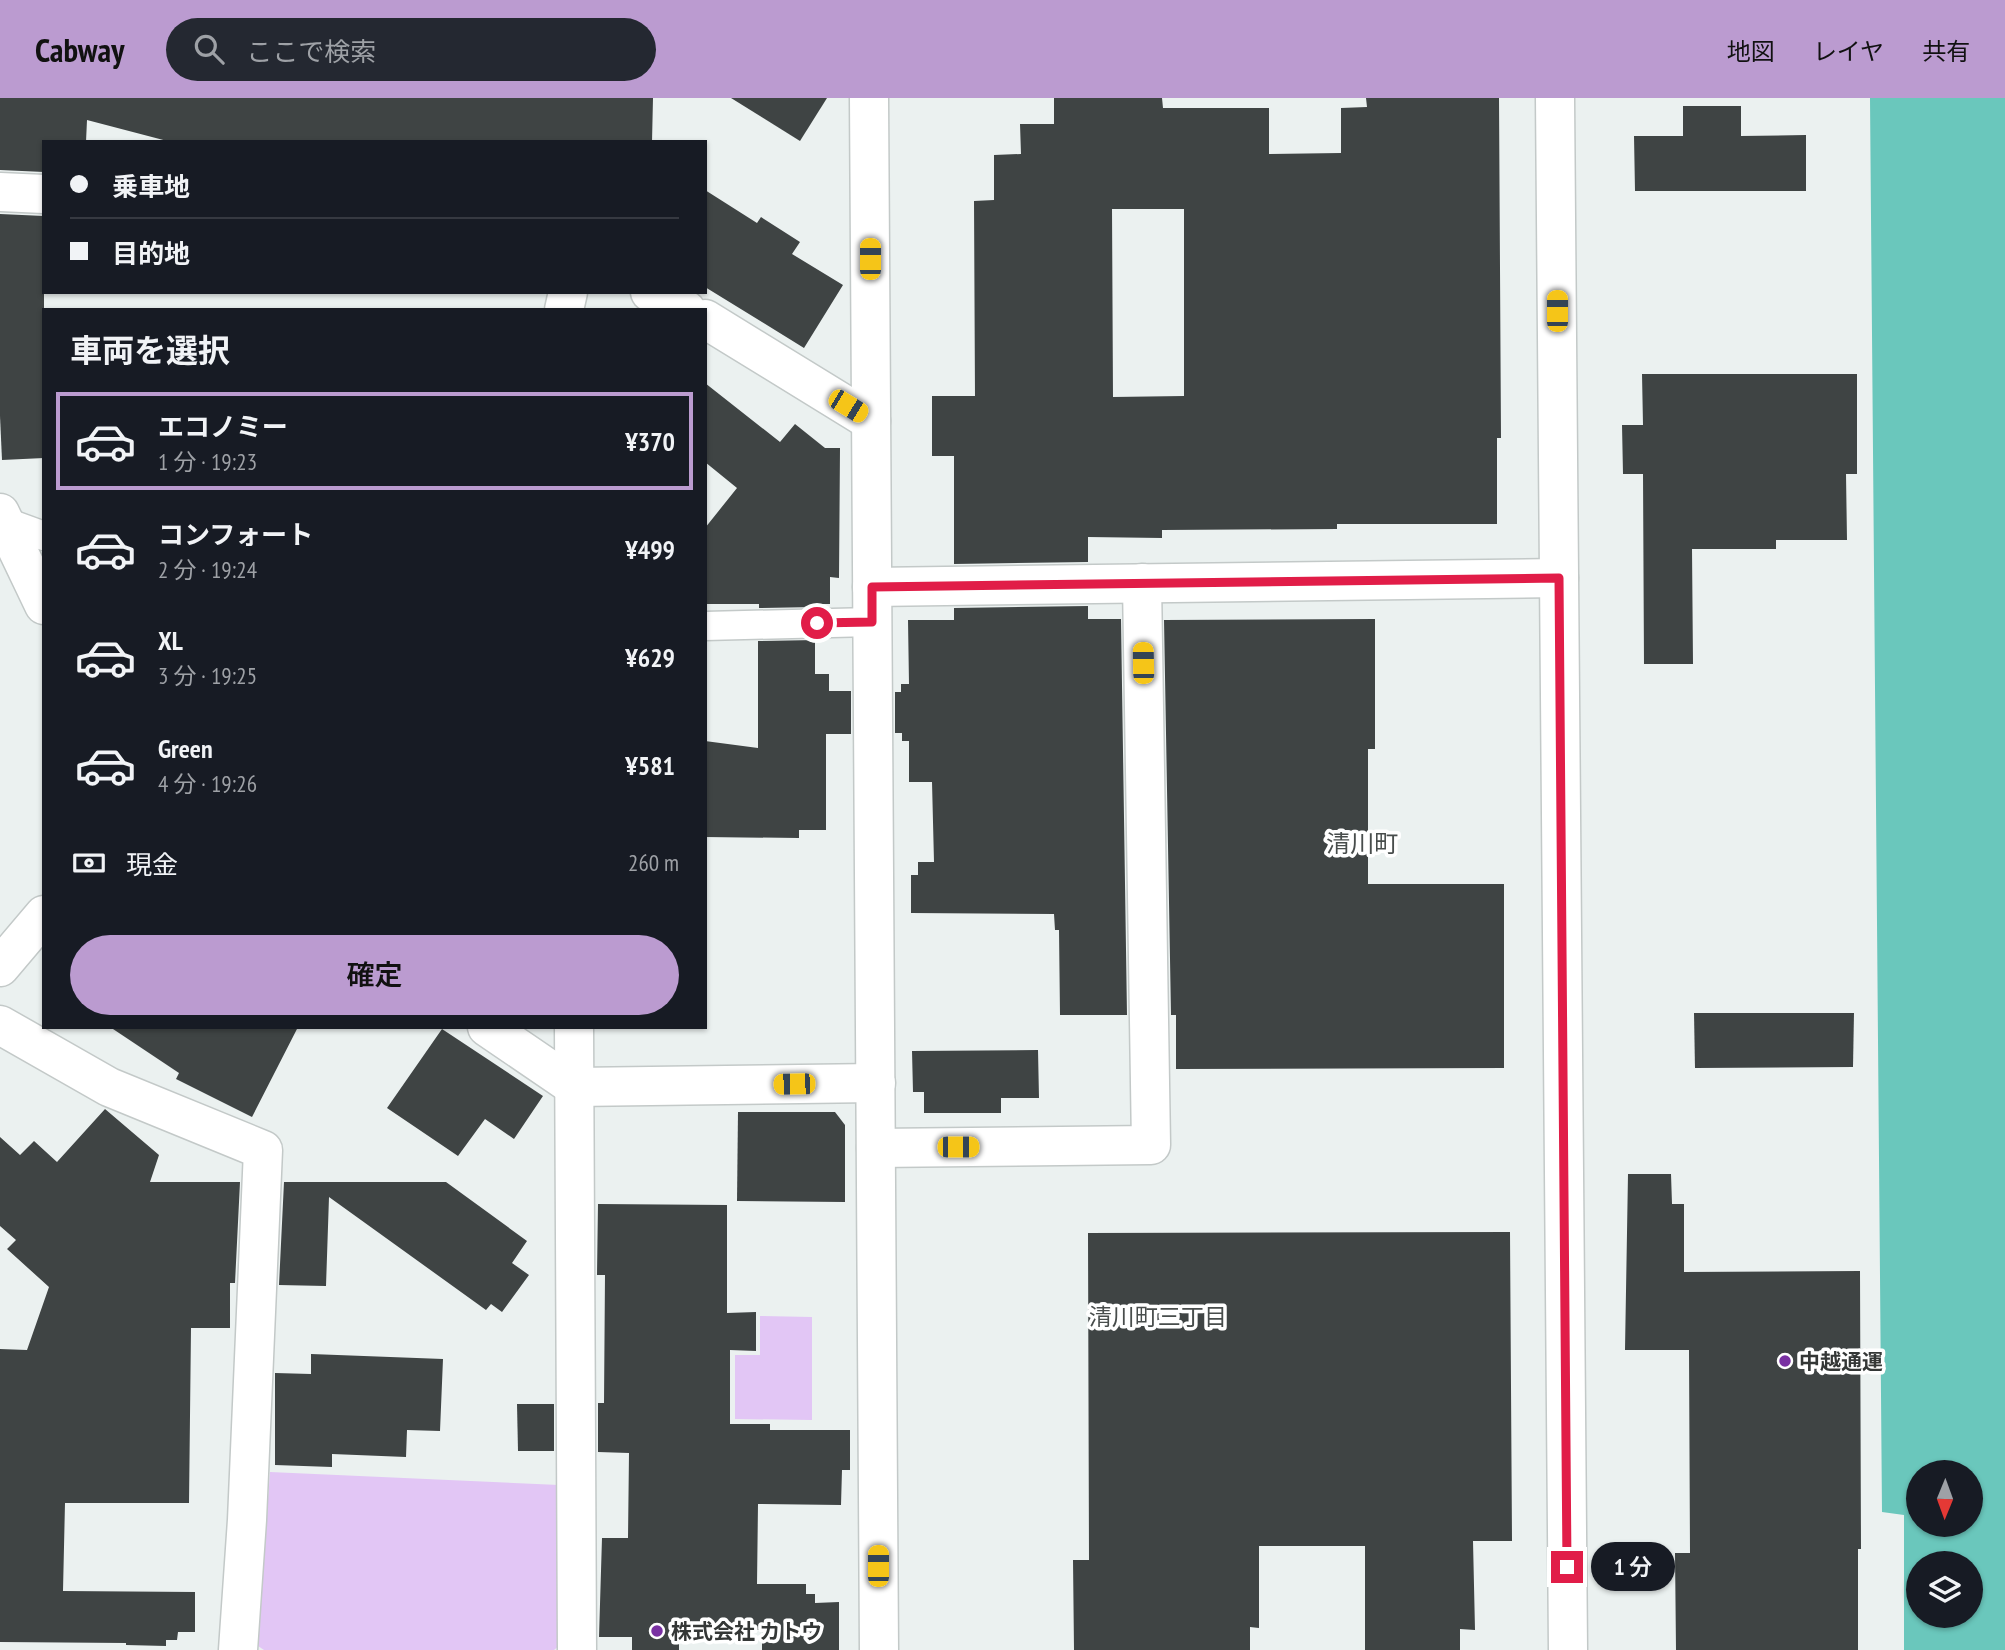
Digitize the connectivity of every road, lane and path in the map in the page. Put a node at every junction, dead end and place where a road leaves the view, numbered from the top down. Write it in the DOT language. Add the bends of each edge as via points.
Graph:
graph roads {
  1 [pos="869,98"];
  2 [pos="1555,98"];
  3 [pos="0,192"];
  4 [pos="42,194"];
  5 [pos="654,294"];
  6 [pos="682,308"];
  7 [pos="707,321"];
  8 [pos="871,421"];
  9 [pos="12,534"];
  10 [pos="1559,578"];
  11 [pos="1142,583"];
  12 [pos="42,602"];
  13 [pos="872,604"];
  14 [pos="707,626"];
  15 [pos="42,917"];
  16 [pos="0,967"];
  17 [pos="0,1025"];
  18 [pos="490,1029"];
  19 [pos="575,1029"];
  20 [pos="876,1083"];
  21 [pos="575,1087"];
  22 [pos="876,1148"];
  23 [pos="238,1650"];
  24 [pos="577,1650"];
  25 [pos="879,1650"];
  26 [pos="1568,1650"];
  1 -- 8 [label="street"];
  2 -- 10 [label="street"];
  3 -- 4 [label="street"];
  5 -- 6 [label="street"];
  7 -- 8 [label="street"];
  8 -- 13 [label="street"];
  9 -- 12 [label="street"];
  10 -- 11 [label="street"];
  10 -- 26 [label="street"];
  11 -- 13 [label="street"];
  11 -- 22 [label="street" via="1151,1145"];
  13 -- 14 [label="lane"];
  13 -- 20 [label="street"];
  15 -- 16 [label="street"];
  17 -- 23 [label="street" via="108,1087 263,1150"];
  18 -- 21 [label="street"];
  19 -- 21 [label="street"];
  20 -- 21 [label="street"];
  20 -- 22 [label="street"];
  21 -- 24 [label="street"];
  22 -- 25 [label="street"];
}
